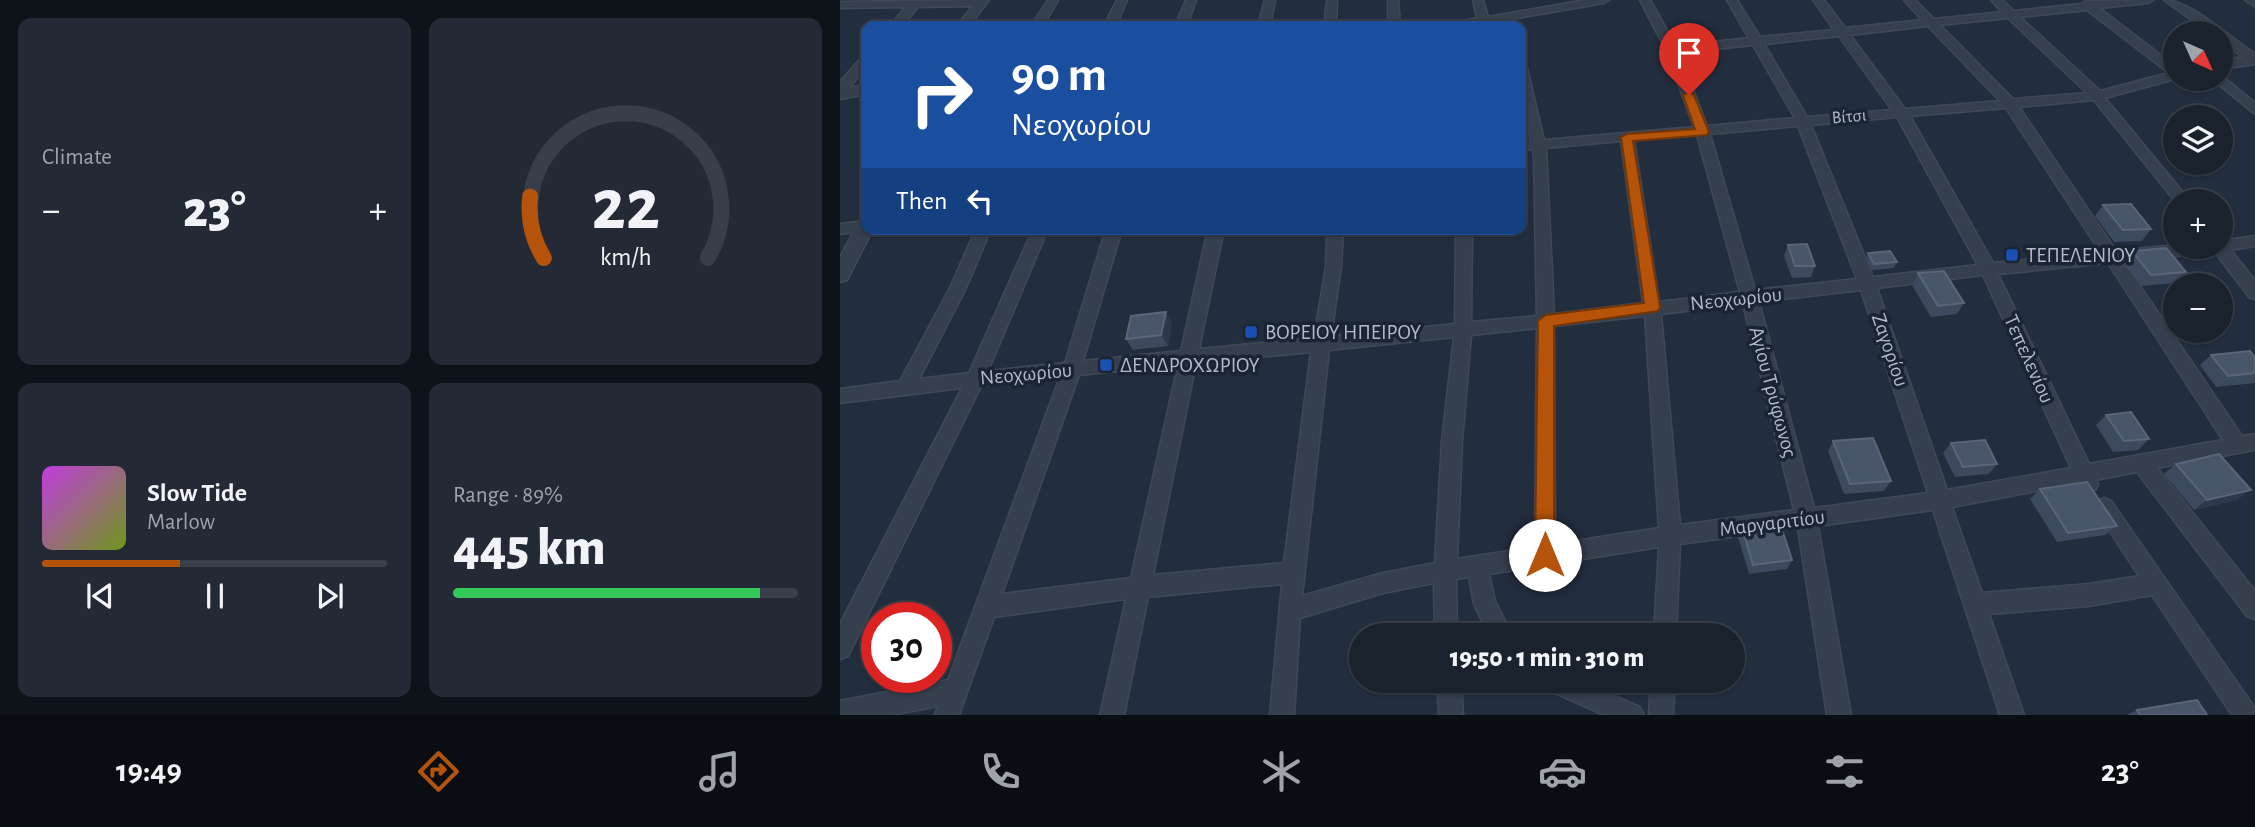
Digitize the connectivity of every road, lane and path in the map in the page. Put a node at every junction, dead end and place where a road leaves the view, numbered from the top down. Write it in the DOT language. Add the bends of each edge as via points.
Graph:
graph roads {
  1 [pos="1053,0"];
  2 [pos="1122,0"];
  3 [pos="1191,0"];
  4 [pos="1270,0"];
  5 [pos="1332,0"];
  6 [pos="1393,0"];
  7 [pos="1478,0"];
  8 [pos="1521,0"];
  9 [pos="1604,0"];
  10 [pos="1645,0"];
  11 [pos="1732,0"];
  12 [pos="1818,0"];
  13 [pos="1909,0"];
  14 [pos="1996,0"];
  15 [pos="2148,0"];
  16 [pos="2169,0"];
  17 [pos="2250,0"];
  18 [pos="983,1"];
  19 [pos="1589,1"];
  20 [pos="2086,3"];
  21 [pos="916,4"];
  22 [pos="2255,4"];
  23 [pos="840,5"];
  24 [pos="1527,14"];
  25 [pos="2013,14"];
  26 [pos="901,21"];
  27 [pos="967,21"];
  28 [pos="1040,21"];
  29 [pos="1112,21"];
  30 [pos="1183,21"];
  31 [pos="1265,21"];
  32 [pos="1330,21"];
  33 [pos="1394,21"];
  34 [pos="1483,21"];
  35 [pos="1511,21"];
  36 [pos="1930,21"];
  37 [pos="2199,21"];
  38 [pos="1842,30"];
  39 [pos="1758,40"];
  40 [pos="2233,44"];
  41 [pos="1672,50"];
  42 [pos="2255,59"];
  43 [pos="2233,63"];
  44 [pos="2163,64"];
  45 [pos="861,66"];
  46 [pos="2163,77"];
  47 [pos="1526,88"];
  48 [pos="861,91"];
  49 [pos="2233,91"];
  50 [pos="842,96"];
  51 [pos="2097,96"];
  52 [pos="2011,105"];
  53 [pos="2255,110"];
  54 [pos="1902,114"];
  55 [pos="1803,121"];
  56 [pos="1703,132"];
  57 [pos="1627,137"];
  58 [pos="1540,145"];
  59 [pos="1526,146"];
  60 [pos="2173,189"];
  61 [pos="861,226"];
  62 [pos="840,229"];
  63 [pos="861,235"];
  64 [pos="981,235"];
  65 [pos="1038,235"];
  66 [pos="1112,235"];
  67 [pos="1215,235"];
  68 [pos="1335,235"];
  69 [pos="1464,235"];
  70 [pos="2255,241"];
  71 [pos="2233,244"];
  72 [pos="2163,251"];
  73 [pos="2110,256"];
  74 [pos="2230,259"];
  75 [pos="1988,269"];
  76 [pos="840,275"];
  77 [pos="1868,285"];
  78 [pos="2255,293"];
  79 [pos="1748,297"];
  80 [pos="1652,307"];
  81 [pos="1546,321"];
  82 [pos="1463,329"];
  83 [pos="1320,344"];
  84 [pos="1191,356"];
  85 [pos="1072,370"];
  86 [pos="975,379"];
  87 [pos="905,389"];
  88 [pos="840,396"];
  89 [pos="2250,444"];
  90 [pos="2142,464"];
  91 [pos="2082,476"];
  92 [pos="1942,500"];
  93 [pos="1807,520"];
  94 [pos="1670,536"];
  95 [pos="1545,555"];
  96 [pos="1477,566"];
  97 [pos="1447,571"];
  98 [pos="1291,573"];
  99 [pos="2157,584"];
  100 [pos="1141,587"];
  101 [pos="1974,604"];
  102 [pos="987,607"];
  103 [pos="2255,608"];
  104 [pos="1290,610"];
  105 [pos="1446,623"];
  106 [pos="1495,623"];
  107 [pos="1666,623"];
  108 [pos="840,648"];
  109 [pos="954,691"];
  110 [pos="1450,693"];
  111 [pos="1582,693"];
  112 [pos="1662,693"];
  113 [pos="895,709"];
  114 [pos="840,713"];
  115 [pos="947,715"];
  116 [pos="1112,715"];
  117 [pos="1282,715"];
  118 [pos="1451,715"];
  119 [pos="1632,715"];
  120 [pos="1661,715"];
  121 [pos="1839,715"];
  122 [pos="2012,715"];
  123 [pos="2246,715"];
  1 -- 28 [label="street"];
  2 -- 29 [label="street"];
  3 -- 30 [label="street"];
  4 -- 31 [label="street"];
  5 -- 32 [label="street"];
  6 -- 33 [label="street"];
  7 -- 34 [label="street"];
  8 -- 24 [label="street"];
  9 -- 19 [label="street"];
  10 -- 41 [label="street, Αγίου Τρύφωνος"];
  11 -- 39 [label="street, Ζαγορίου"];
  12 -- 38 [label="street, Τεπελενίου"];
  13 -- 36 [label="street"];
  14 -- 25 [label="street"];
  15 -- 20 [label="street"];
  16 -- 37 [label="street"];
  17 -- 22 [label="street"];
  18 -- 21 [label="street"];
  18 -- 27 [label="street"];
  19 -- 24 [label="street"];
  20 -- 25 [label="street"];
  20 -- 44 [label="street"];
  21 -- 23 [label="street"];
  21 -- 26 [label="street"];
  24 -- 35 [label="street"];
  25 -- 36 [label="street"];
  25 -- 51 [label="street"];
  36 -- 38 [label="street"];
  36 -- 52 [label="street"];
  38 -- 39 [label="street"];
  38 -- 54 [label="street, Τεπελενίου"];
  39 -- 41 [label="street"];
  39 -- 55 [label="street, Ζαγορίου"];
  40 -- 42 [label="street"];
  41 -- 56 [label="street, Αγίου Τρύφωνος"];
  42 -- 43 [label="street"];
  45 -- 50 [label="street" via="845,84"];
  46 -- 51 [label="street, Βίτσι"];
  47 -- 58 [label="street"];
  48 -- 50 [label="street"];
  49 -- 53 [label="street"];
  51 -- 52 [label="street, Βίτσι"];
  51 -- 60 [label="street"];
  52 -- 54 [label="street, Βίτσι"];
  52 -- 73 [label="street"];
  54 -- 55 [label="street, Βίτσι"];
  54 -- 75 [label="street, Τεπελενίου"];
  55 -- 56 [label="street, Βίτσι"];
  55 -- 77 [label="street, Ζαγορίου"];
  56 -- 57 [label="street, Βίτσι"];
  56 -- 79 [label="street, Αγίου Τρύφωνος"];
  57 -- 58 [label="street, Βίτσι"];
  57 -- 80 [label="street"];
  58 -- 59 [label="street, Βίτσι"];
  58 -- 81 [label="street"];
  61 -- 62 [label="street"];
  63 -- 76 [label="street"];
  64 -- 87 [label="street"];
  65 -- 86 [label="street"];
  66 -- 85 [label="street"];
  67 -- 84 [label="street"];
  68 -- 83 [label="street"];
  69 -- 82 [label="street"];
  70 -- 71 [label="street"];
  72 -- 73 [label="street, Νεοχωρίου"];
  73 -- 75 [label="street, Νεοχωρίου"];
  73 -- 89 [label="street"];
  74 -- 78 [label="street"];
  75 -- 77 [label="street, Νεοχωρίου"];
  75 -- 91 [label="street, Τεπελενίου"];
  77 -- 79 [label="street, Νεοχωρίου"];
  77 -- 92 [label="street, Ζαγορίου"];
  79 -- 80 [label="street, Νεοχωρίου"];
  79 -- 93 [label="street, Αγίου Τρύφωνος"];
  80 -- 81 [label="street, Νεοχωρίου"];
  80 -- 94 [label="street"];
  81 -- 82 [label="street, Νεοχωρίου"];
  81 -- 95 [label="street"];
  82 -- 83 [label="street, Νεοχωρίου"];
  82 -- 97 [label="street" via="1452,441"];
  83 -- 84 [label="street, Νεοχωρίου"];
  83 -- 98 [label="street"];
  84 -- 85 [label="street, Νεοχωρίου"];
  84 -- 100 [label="street"];
  85 -- 86 [label="street, Νεοχωρίου"];
  85 -- 102 [label="street"];
  86 -- 87 [label="street, Νεοχωρίου"];
  86 -- 108 [label="street"];
  87 -- 88 [label="street, Νεοχωρίου"];
  89 -- 90 [label="street, Μαργαριτίου"];
  90 -- 91 [label="street, Μαργαριτίου"];
  90 -- 103 [label="street"];
  91 -- 92 [label="street, Μαργαριτίου"];
  91 -- 99 [label="street, Τεπελενίου"];
  92 -- 93 [label="street, Μαργαριτίου"];
  92 -- 101 [label="street, Ζαγορίου"];
  93 -- 94 [label="street, Μαργαριτίου"];
  93 -- 121 [label="street, Αγίου Τρύφωνος"];
  94 -- 95 [label="street, Μαργαριτίου"];
  94 -- 107 [label="street"];
  95 -- 96 [label="street, Μαργαριτίου"];
  96 -- 97 [label="street, Μαργαριτίου"];
  96 -- 106 [label="street" via="1485,604"];
  97 -- 104 [label="street, Μαργαριτίου" via="1383,583"];
  97 -- 105 [label="street"];
  98 -- 100 [label="street"];
  98 -- 104 [label="street"];
  99 -- 101 [label="street" via="2089,596"];
  99 -- 123 [label="street, Τεπελενίου"];
  100 -- 102 [label="street"];
  100 -- 116 [label="street"];
  101 -- 122 [label="street, Ζαγορίου"];
  102 -- 109 [label="street"];
  104 -- 117 [label="street"];
  109 -- 113 [label="street"];
  109 -- 115 [label="street"];
  110 -- 118 [label="street"];
  111 -- 119 [label="street"];
  112 -- 120 [label="street"];
  113 -- 114 [label="street"];
}
